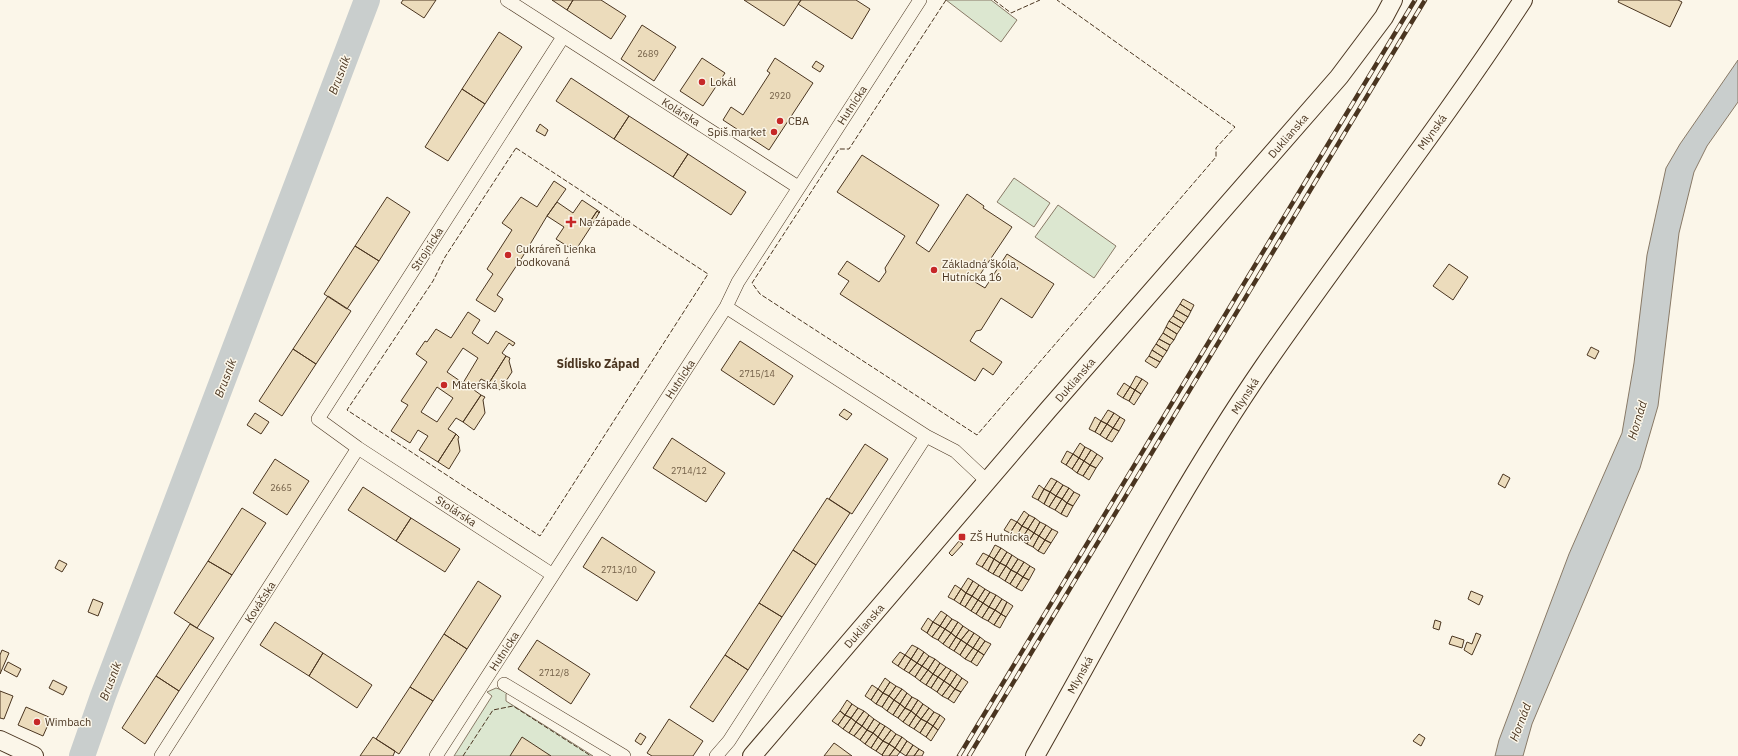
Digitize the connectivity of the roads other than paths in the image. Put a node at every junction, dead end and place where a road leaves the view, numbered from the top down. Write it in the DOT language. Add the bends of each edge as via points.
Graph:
graph roads {
  1 [pos="507,0"];
  2 [pos="1393,0"];
  3 [pos="1523,0"];
  4 [pos="916,1"];
  5 [pos="563,37"];
  6 [pos="798,187"];
  7 [pos="726,307"];
  8 [pos="926,436"];
  9 [pos="358,448"];
  10 [pos="987,481"];
  11 [pos="553,575"];
  12 [pos="504,684"];
  13 [pos="0,740"];
  14 [pos="34,756"];
  15 [pos="161,756"];
  16 [pos="436,756"];
  17 [pos="624,756"];
  18 [pos="716,756"];
  19 [pos="752,756"];
  20 [pos="1035,756"];
  1 -- 5 [label="street, Kolárska"];
  2 -- 10 [label="main road, Duklianska" via="1384,17 1339,77"];
  3 -- 20 [label="main road, Mlynská" via="1486,57 1268,360 1192,477"];
  4 -- 6 [label="street, Hutnícka"];
  5 -- 6 [label="street, Kolárska"];
  5 -- 9 [label="street, Strojnícka" via="318,419"];
  6 -- 7 [label="street, Hutnícka" via="738,282"];
  7 -- 8 [label="street"];
  7 -- 11 [label="street, Hutnícka"];
  8 -- 10 [label="street" via="955,451"];
  8 -- 18 [label="street" via="733,734"];
  9 -- 11 [label="street, Stolárska"];
  9 -- 15 [label="street, Kováčska"];
  10 -- 19 [label="main road, Duklianska"];
  11 -- 16 [label="street, Hutnícka"];
  12 -- 17 [label="street"];
  13 -- 14 [label="main road"];
}
